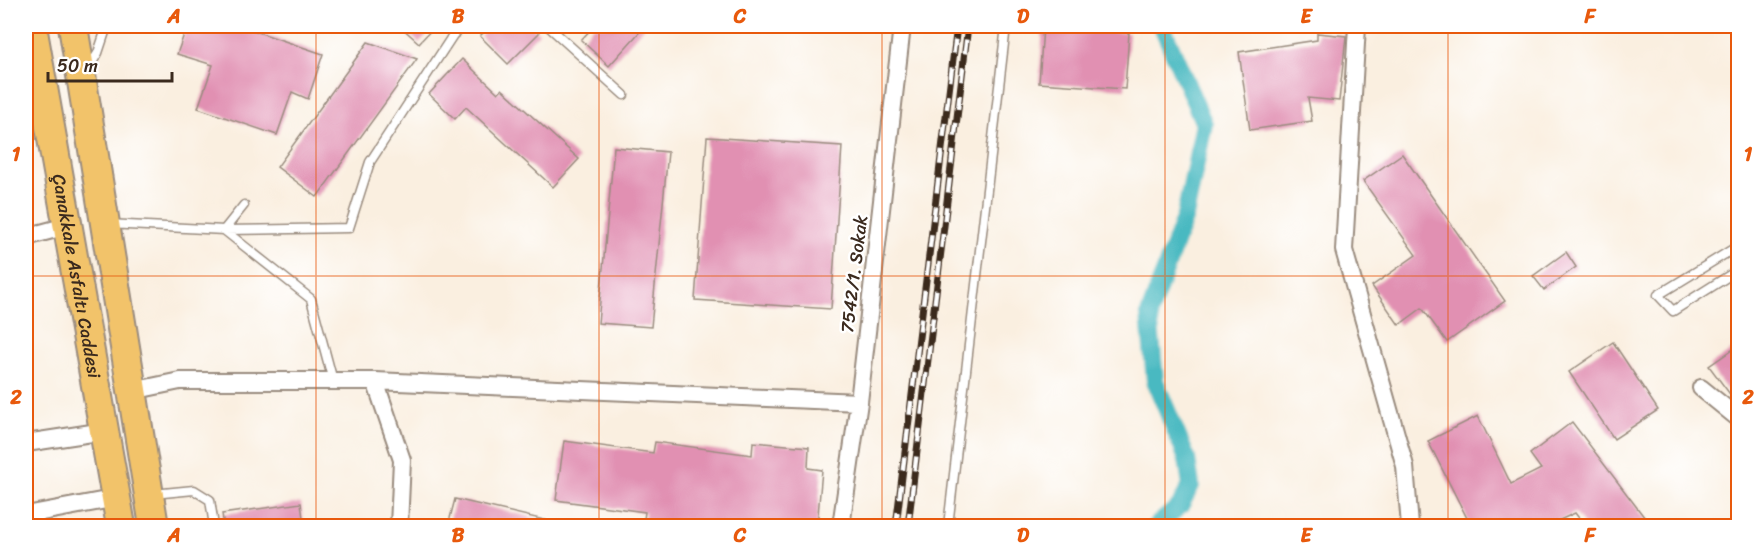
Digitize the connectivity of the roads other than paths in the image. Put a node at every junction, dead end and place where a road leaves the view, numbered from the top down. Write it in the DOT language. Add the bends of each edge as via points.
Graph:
graph roads {
  1 [pos="32,26"];
  2 [pos="73,26"];
  3 [pos="107,26"];
  4 [pos="464,26"];
  5 [pos="548,26"];
  6 [pos="902,26"];
  7 [pos="1006,26"];
  8 [pos="1357,26"];
  9 [pos="81,76"];
  10 [pos="624,95"];
  11 [pos="244,205"];
  12 [pos="105,224"];
  13 [pos="67,226"];
  14 [pos="224,230"];
  15 [pos="26,237"];
  16 [pos="1738,246"];
  17 [pos="1738,270"];
  18 [pos="333,381"];
  19 [pos="375,381"];
  20 [pos="1701,388"];
  21 [pos="132,391"];
  22 [pos="859,402"];
  23 [pos="1738,418"];
  24 [pos="105,431"];
  25 [pos="26,443"];
  26 [pos="149,495"];
  27 [pos="117,498"];
  28 [pos="26,515"];
  29 [pos="121,526"];
  30 [pos="154,526"];
  31 [pos="214,526"];
  32 [pos="399,526"];
  33 [pos="841,526"];
  34 [pos="948,526"];
  35 [pos="1410,526"];
  1 -- 13 [label="highway, Çanakkale Asfaltı Caddesi"];
  2 -- 9 [label="highway, Çanakkale Asfaltı Caddesi"];
  3 -- 9 [label="lane" via="98,53"];
  4 -- 14 [label="lane" via="453,35 370,162 349,228"];
  5 -- 10 [label="lane"];
  6 -- 22 [label="street, 7542/1. Sokak"];
  7 -- 34 [label="lane"];
  8 -- 35 [label="street" via="1344,250 1405,466"];
  9 -- 12 [label="highway, Çanakkale Asfaltı Caddesi"];
  11 -- 14 [label="lane"];
  12 -- 14 [label="lane"];
  12 -- 21 [label="highway, Çanakkale Asfaltı Caddesi"];
  13 -- 15 [label="street"];
  13 -- 24 [label="highway, Çanakkale Asfaltı Caddesi"];
  14 -- 18 [label="lane" via="311,299"];
  16 -- 17 [label="lane" via="1658,295 1673,310"];
  18 -- 19 [label="street"];
  18 -- 21 [label="street" via="180,381"];
  19 -- 22 [label="street"];
  19 -- 32 [label="street" via="402,460"];
  20 -- 23 [label="street"];
  21 -- 26 [label="highway, Çanakkale Asfaltı Caddesi"];
  22 -- 33 [label="street, 7542/1. Sokak"];
  24 -- 25 [label="street"];
  24 -- 27 [label="highway, Çanakkale Asfaltı Caddesi"];
  26 -- 30 [label="highway, Çanakkale Asfaltı Caddesi"];
  26 -- 31 [label="lane" via="194,490 210,500"];
  27 -- 28 [label="street"];
  27 -- 29 [label="highway, Çanakkale Asfaltı Caddesi"];
}
